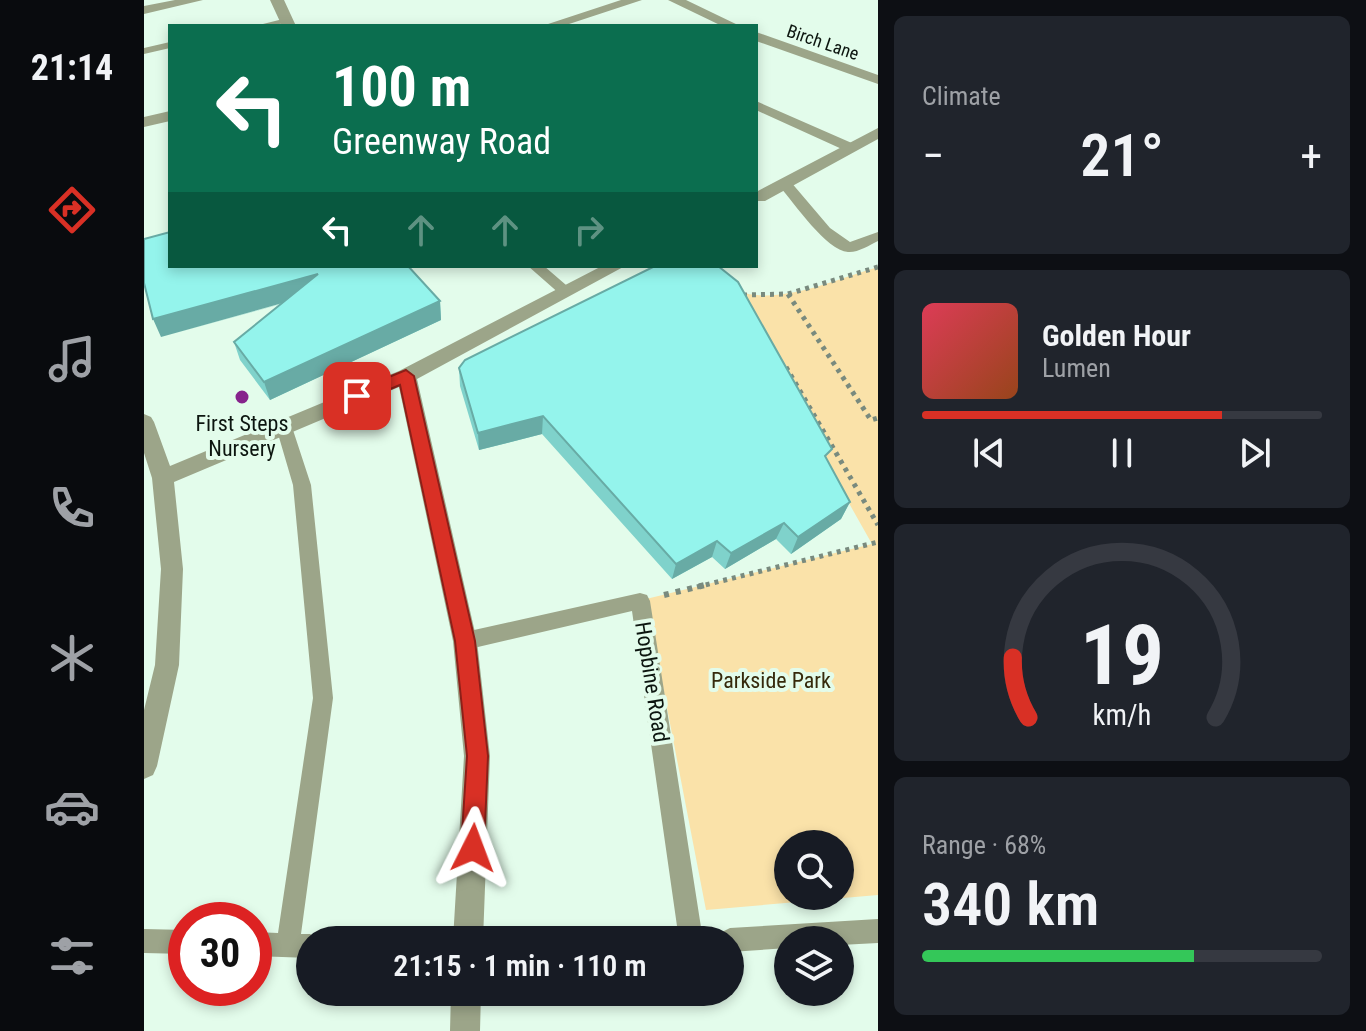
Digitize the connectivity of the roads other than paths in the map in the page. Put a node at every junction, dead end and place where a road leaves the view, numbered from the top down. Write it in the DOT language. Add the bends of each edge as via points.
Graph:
graph roads {
  1 [pos="196,0"];
  2 [pos="277,0"];
  3 [pos="635,0"];
  4 [pos="675,0"];
  5 [pos="144,10"];
  6 [pos="288,23"];
  7 [pos="556,24"];
  8 [pos="729,24"];
  9 [pos="758,37"];
  10 [pos="168,45"];
  11 [pos="144,51"];
  12 [pos="878,80"];
  13 [pos="758,106"];
  14 [pos="168,116"];
  15 [pos="144,122"];
  16 [pos="878,133"];
  17 [pos="849,147"];
  18 [pos="785,184"];
  19 [pos="759,197"];
  20 [pos="878,236"];
  21 [pos="537,268"];
  22 [pos="612,268"];
  23 [pos="566,291"];
  24 [pos="406,376"];
  25 [pos="144,422"];
  26 [pos="284,427"];
  27 [pos="163,478"];
  28 [pos="465,641"];
  29 [pos="144,766"];
  30 [pos="301,926"];
  31 [pos="469,926"];
  32 [pos="689,926"];
  33 [pos="878,931"];
  34 [pos="744,939"];
  35 [pos="144,941"];
  36 [pos="168,942"];
  37 [pos="272,944"];
  38 [pos="296,945"];
  39 [pos="466,1006"];
  40 [pos="465,1031"];
  1 -- 5 [label="street"];
  2 -- 6 [label="street"];
  3 -- 7 [label="street"];
  4 -- 8 [label="street"];
  9 -- 12 [label="street, Birch Lane"];
  10 -- 11 [label="lane"];
  13 -- 17 [label="lane"];
  14 -- 15 [label="street"];
  16 -- 17 [label="street"];
  17 -- 18 [label="street"];
  18 -- 19 [label="street"];
  18 -- 20 [label="lane" via="825,231 849,248"];
  21 -- 23 [label="lane"];
  22 -- 23 [label="street"];
  23 -- 24 [label="street"];
  24 -- 26 [label="street"];
  24 -- 28 [label="street"];
  25 -- 27 [label="street"];
  26 -- 27 [label="street"];
  26 -- 30 [label="lane" via="302,485 323,698"];
  27 -- 29 [label="street" via="172,569 167,665"];
  28 -- 31 [label="street" via="477,756"];
  28 -- 32 [label="lane, Hopbine Road" via="640,601"];
  33 -- 34 [label="lane"];
  35 -- 36 [label="lane"];
  37 -- 38 [label="lane"];
  39 -- 40 [label="street"];
}
